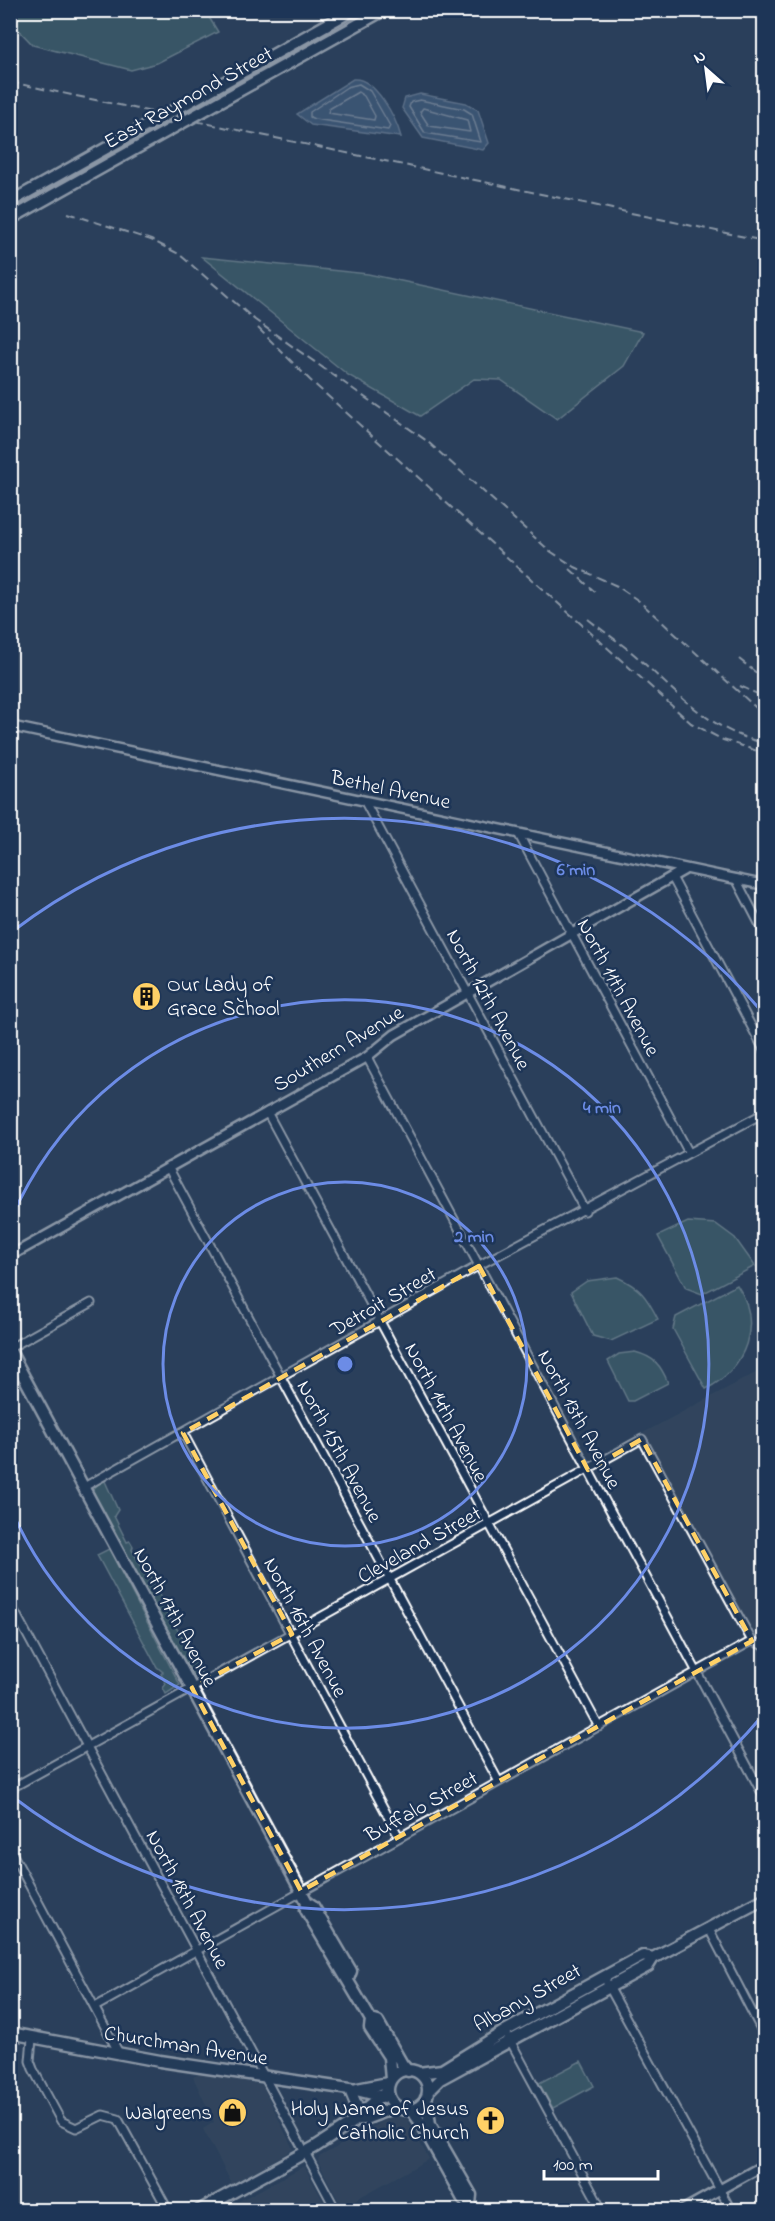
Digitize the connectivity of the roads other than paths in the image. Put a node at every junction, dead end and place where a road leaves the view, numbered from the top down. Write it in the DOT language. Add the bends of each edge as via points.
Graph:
graph roads {
  1 [pos="353,10"];
  2 [pos="384,10"];
  3 [pos="10,202"];
  4 [pos="10,219"];
  5 [pos="10,726"];
  6 [pos="365,802"];
  7 [pos="519,835"];
  8 [pos="684,870"];
  9 [pos="672,877"];
  10 [pos="735,879"];
  11 [pos="765,885"];
  12 [pos="765,933"];
  13 [pos="572,934"];
  14 [pos="468,993"];
  15 [pos="765,1050"];
  16 [pos="367,1057"];
  17 [pos="267,1112"];
  18 [pos="765,1113"];
  19 [pos="689,1154"];
  20 [pos="168,1167"];
  21 [pos="585,1211"];
  22 [pos="10,1256"];
  23 [pos="479,1266"];
  24 [pos="91,1304"];
  25 [pos="380,1322"];
  26 [pos="10,1350"];
  27 [pos="281,1377"];
  28 [pos="183,1433"];
  29 [pos="588,1470"];
  30 [pos="84,1487"];
  31 [pos="489,1524"];
  32 [pos="390,1580"];
  33 [pos="10,1603"];
  34 [pos="292,1634"];
  35 [pos="752,1641"];
  36 [pos="765,1646"];
  37 [pos="697,1671"];
  38 [pos="192,1689"];
  39 [pos="598,1727"];
  40 [pos="87,1746"];
  41 [pos="499,1782"];
  42 [pos="10,1789"];
  43 [pos="765,1797"];
  44 [pos="399,1837"];
  45 [pos="10,1849"];
  46 [pos="300,1891"];
  47 [pos="765,1899"];
  48 [pos="709,1929"];
  49 [pos="196,1950"];
  50 [pos="653,1958"];
  51 [pos="608,1984"];
  52 [pos="94,2007"];
  53 [pos="371,2020"];
  54 [pos="505,2031"];
  55 [pos="10,2033"];
  56 [pos="765,2035"];
  57 [pos="32,2039"];
  58 [pos="510,2041"];
  59 [pos="120,2055"];
  60 [pos="414,2072"];
  61 [pos="264,2078"];
  62 [pos="353,2090"];
  63 [pos="387,2090"];
  64 [pos="428,2094"];
  65 [pos="398,2107"];
  66 [pos="410,2109"];
  67 [pos="357,2120"];
  68 [pos="305,2153"];
  69 [pos="765,2165"];
  70 [pos="719,2191"];
  71 [pos="472,2207"];
  72 [pos="168,2211"];
  73 [pos="200,2211"];
  74 [pos="336,2211"];
  75 [pos="602,2211"];
  76 [pos="683,2211"];
  77 [pos="731,2211"];
  1 -- 3 [label="main road, East Raymond Street, bridge"];
  2 -- 4 [label="main road, East Raymond Street, bridge"];
  5 -- 6 [label="street, Bethel Avenue"];
  6 -- 7 [label="street, Bethel Avenue"];
  6 -- 14 [label="street, North 12th Avenue"];
  7 -- 8 [label="street, Bethel Avenue"];
  7 -- 13 [label="street, North 11th Avenue"];
  8 -- 9 [label="street, Southern Avenue"];
  8 -- 10 [label="street, Bethel Avenue"];
  9 -- 13 [label="street, Southern Avenue"];
  9 -- 15 [label="street"];
  10 -- 11 [label="street, Bethel Avenue"];
  10 -- 12 [label="street"];
  13 -- 14 [label="street, Southern Avenue"];
  13 -- 19 [label="street, North 11th Avenue"];
  14 -- 16 [label="street, Southern Avenue" via="394,1035"];
  14 -- 21 [label="street, North 12th Avenue"];
  16 -- 17 [label="street, Southern Avenue"];
  16 -- 23 [label="street, North 13th Avenue"];
  17 -- 20 [label="street, Southern Avenue"];
  17 -- 25 [label="street, North 14th Avenue"];
  18 -- 19 [label="street, Detroit Street"];
  19 -- 21 [label="street, Detroit Street"];
  20 -- 22 [label="street, Southern Avenue"];
  20 -- 27 [label="street, North 15th Avenue"];
  21 -- 23 [label="street, Detroit Street"];
  23 -- 25 [label="street, Detroit Street"];
  23 -- 29 [label="street, North 13th Avenue"];
  24 -- 26 [label="street"];
  25 -- 27 [label="street, Detroit Street"];
  25 -- 31 [label="street, North 14th Avenue"];
  26 -- 30 [label="main road, North 17th Avenue"];
  27 -- 28 [label="street, Detroit Street"];
  27 -- 32 [label="street, North 15th Avenue"];
  28 -- 30 [label="street, Detroit Street"];
  28 -- 34 [label="street, North 16th Avenue"];
  29 -- 31 [label="street, Cleveland Street"];
  29 -- 35 [label="street, Cleveland Street" via="642,1439"];
  29 -- 37 [label="street, North 13th Avenue"];
  30 -- 38 [label="main road, North 17th Avenue"];
  31 -- 32 [label="street, Cleveland Street"];
  31 -- 39 [label="street, North 14th Avenue"];
  32 -- 34 [label="street, Cleveland Street"];
  32 -- 41 [label="street, North 15th Avenue"];
  33 -- 40 [label="street, North 18th Avenue"];
  34 -- 38 [label="street, Cleveland Street"];
  34 -- 44 [label="street, North 16th Avenue"];
  35 -- 36 [label="street"];
  35 -- 37 [label="street, Buffalo Street"];
  37 -- 39 [label="street, Buffalo Street"];
  37 -- 43 [label="street, North 13th Avenue"];
  38 -- 40 [label="street, Cleveland Street"];
  38 -- 46 [label="main road, North 17th Avenue"];
  39 -- 41 [label="street, Buffalo Street"];
  40 -- 42 [label="street, Cleveland Street"];
  40 -- 49 [label="street, North 18th Avenue"];
  41 -- 44 [label="street, Buffalo Street"];
  44 -- 46 [label="street, Buffalo Street"];
  45 -- 52 [label="street"];
  46 -- 49 [label="street, Buffalo Street"];
  46 -- 53 [label="main road, North 17th Avenue" via="351,1971 348,1978"];
  47 -- 48 [label="main road, Albany Street"];
  48 -- 50 [label="main road, Albany Street"];
  48 -- 56 [label="street"];
  49 -- 52 [label="street, Buffalo Street"];
  49 -- 61 [label="street, North 18th Avenue"];
  50 -- 51 [label="main road, Albany Street" via="648,1966"];
  50 -- 54 [label="main road, Albany Street" via="643,1956"];
  51 -- 58 [label="main road, Albany Street"];
  51 -- 70 [label="street"];
  52 -- 59 [label="street"];
  53 -- 60 [label="main road, North 17th Avenue" via="378,2022 402,2064"];
  53 -- 63 [label="main road, North 17th Avenue" via="370,2028 389,2056"];
  54 -- 58 [label="street"];
  54 -- 60 [label="main road, Albany Street" via="442,2070"];
  55 -- 57 [label="main road, Churchman Avenue"];
  57 -- 59 [label="main road, Churchman Avenue"];
  57 -- 72 [label="street" via="31,2064 61,2121 76,2128 102,2115 118,2119"];
  58 -- 64 [label="main road, Albany Street" via="440,2079"];
  58 -- 75 [label="street"];
  59 -- 61 [label="main road, Churchman Avenue"];
  60 -- 63 [label="main road, Albany Street"];
  60 -- 64 [label="main road, North 17th Avenue" via="426,2079"];
  61 -- 62 [label="main road, Churchman Avenue"];
  61 -- 68 [label="street, North 18th Avenue"];
  62 -- 63 [label="main road, Churchman Avenue"];
  62 -- 67 [label="main road"];
  63 -- 65 [label="main road"];
  63 -- 67 [label="main road"];
  64 -- 66 [label="main road, Albany Street"];
  64 -- 71 [label="main road" via="430,2124 471,2195"];
  65 -- 66 [label="main road"];
  65 -- 67 [label="main road"];
  66 -- 71 [label="main road" via="463,2199"];
  67 -- 68 [label="main road"];
  68 -- 73 [label="main road"];
  68 -- 74 [label="street, North 18th Avenue"];
  69 -- 70 [label="street"];
  70 -- 76 [label="street"];
  70 -- 77 [label="street"];
}
